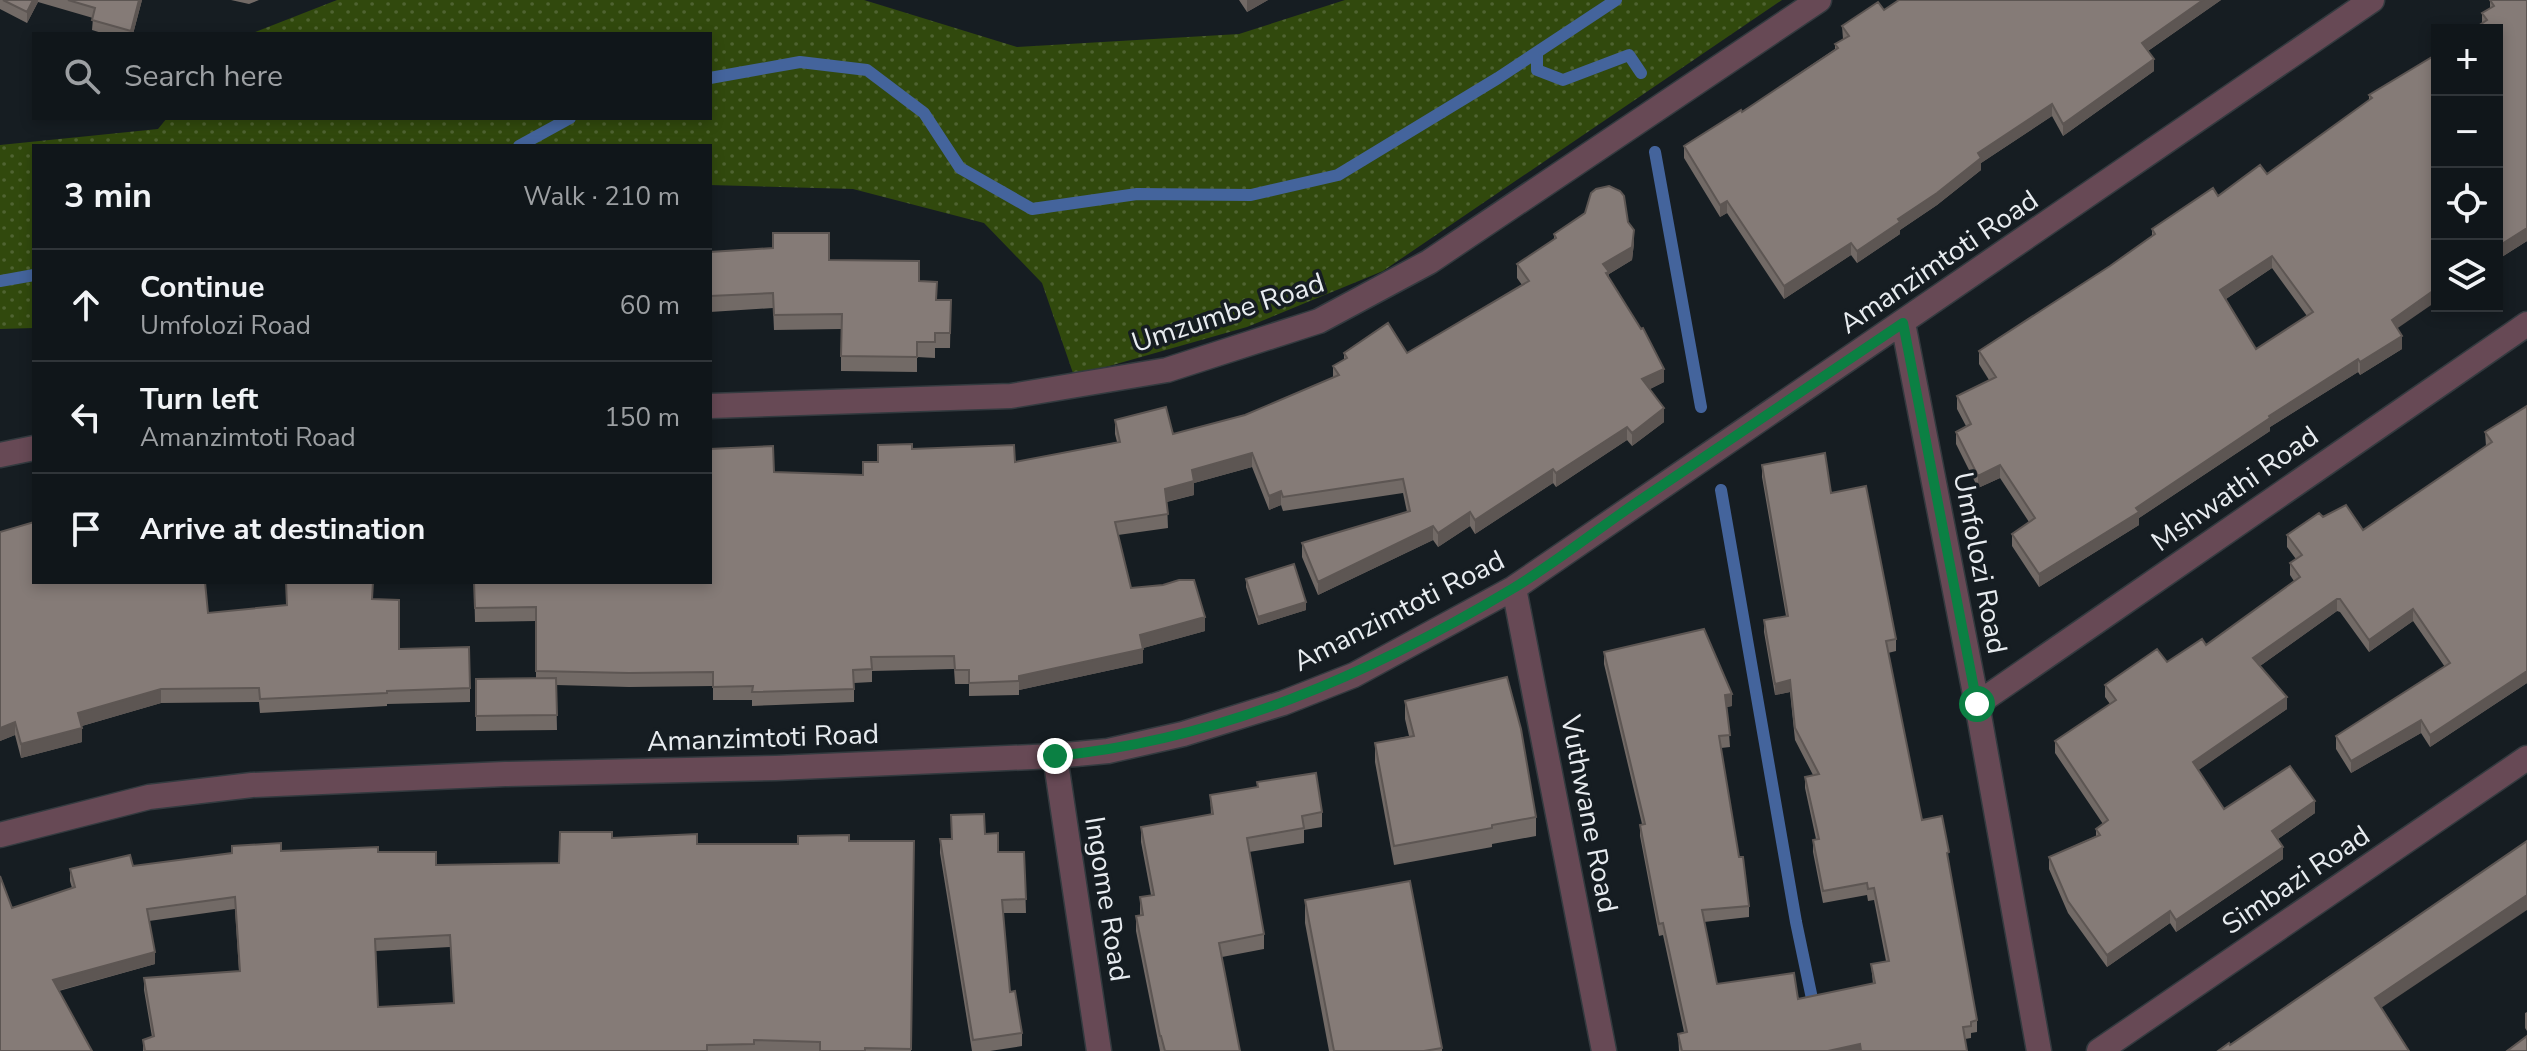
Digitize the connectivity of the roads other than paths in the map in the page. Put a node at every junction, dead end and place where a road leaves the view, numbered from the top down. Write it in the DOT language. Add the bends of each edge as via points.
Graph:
graph roads {
  1 [pos="1819,0"];
  2 [pos="2372,0"];
  3 [pos="1903,323"];
  4 [pos="2527,324"];
  5 [pos="712,406"];
  6 [pos="32,448"];
  7 [pos="0,455"];
  8 [pos="1514,588"];
  9 [pos="1977,704"];
  10 [pos="1055,756"];
  11 [pos="2527,758"];
  12 [pos="0,835"];
  13 [pos="1099,1051"];
  14 [pos="1604,1051"];
  15 [pos="2039,1051"];
  16 [pos="2099,1051"];
  1 -- 5 [label="street, Umzumbe Road" via="1429,262 1319,321 1167,370 1011,396"];
  2 -- 3 [label="street, Amanzimtoti Road"];
  3 -- 8 [label="street, Amanzimtoti Road"];
  3 -- 9 [label="street, Umfolozi Road"];
  4 -- 9 [label="street, Mshwathi Road"];
  6 -- 7 [label="street"];
  8 -- 10 [label="street, Amanzimtoti Road" via="1354,675 1283,703 1183,734 1108,751"];
  8 -- 14 [label="street, Vuthwane Road"];
  9 -- 15 [label="street, Umfolozi Road"];
  10 -- 12 [label="street, Amanzimtoti Road" via="252,785 149,797"];
  10 -- 13 [label="street, Ingome Road"];
  11 -- 16 [label="street, Simbazi Road"];
}
